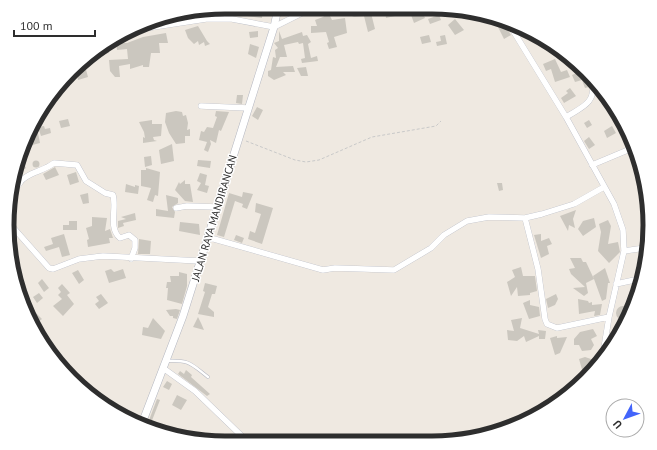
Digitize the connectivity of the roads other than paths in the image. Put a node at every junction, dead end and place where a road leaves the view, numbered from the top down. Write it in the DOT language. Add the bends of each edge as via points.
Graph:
graph roads {
  1 [pos="277,14"];
  2 [pos="300,14"];
  3 [pos="151,27"];
  4 [pos="274,27"];
  5 [pos="513,30"];
  6 [pos="592,87"];
  7 [pos="201,106"];
  8 [pos="248,108"];
  9 [pos="566,118"];
  10 [pos="629,149"];
  11 [pos="592,165"];
  12 [pos="604,187"];
  13 [pos="17,189"];
  14 [pos="217,207"];
  15 [pos="176,208"];
  16 [pos="525,218"];
  17 [pos="14,229"];
  18 [pos="208,239"];
  19 [pos="642,248"];
  20 [pos="624,251"];
  21 [pos="131,259"];
  22 [pos="200,261"];
  23 [pos="636,280"];
  24 [pos="616,284"];
  25 [pos="608,317"];
  26 [pos="604,346"];
  27 [pos="164,365"];
  28 [pos="208,377"];
  29 [pos="143,420"];
  30 [pos="242,436"];
  1 -- 4 [label="street, JALAN RAYA MANDIRANCAN"];
  2 -- 4 [label="street"];
  3 -- 4 [label="street" via="206,19 232,19"];
  4 -- 8 [label="street, JALAN RAYA MANDIRANCAN"];
  5 -- 9 [label="street"];
  6 -- 9 [label="street" via="592,98 589,103"];
  7 -- 8 [label="street"];
  8 -- 14 [label="street, JALAN RAYA MANDIRANCAN"];
  9 -- 11 [label="street"];
  10 -- 11 [label="street"];
  11 -- 12 [label="street"];
  12 -- 16 [label="street" via="574,204"];
  12 -- 20 [label="street" via="614,204 623,230"];
  13 -- 21 [label="street" via="25,177 54,163 77,165 86,181 105,193 114,195 113,225 118,236 120,238 129,235 135,240"];
  14 -- 15 [label="street"];
  14 -- 18 [label="street, JALAN RAYA MANDIRANCAN"];
  16 -- 18 [label="street" via="489,217 467,222 441,237 431,248 392,270 323,270"];
  16 -- 25 [label="street" via="538,269 547,324 557,328"];
  17 -- 21 [label="street" via="49,268 53,269 79,259 97,257"];
  18 -- 22 [label="street, JALAN RAYA MANDIRANCAN"];
  19 -- 20 [label="street"];
  20 -- 24 [label="street"];
  21 -- 22 [label="street"];
  22 -- 27 [label="street, JALAN RAYA MANDIRANCAN"];
  23 -- 24 [label="street"];
  24 -- 25 [label="street"];
  25 -- 26 [label="street"];
  27 -- 28 [label="lane" via="183,360"];
  27 -- 29 [label="street, JALAN RAYA MANDIRANCAN"];
  27 -- 30 [label="street"];
}
